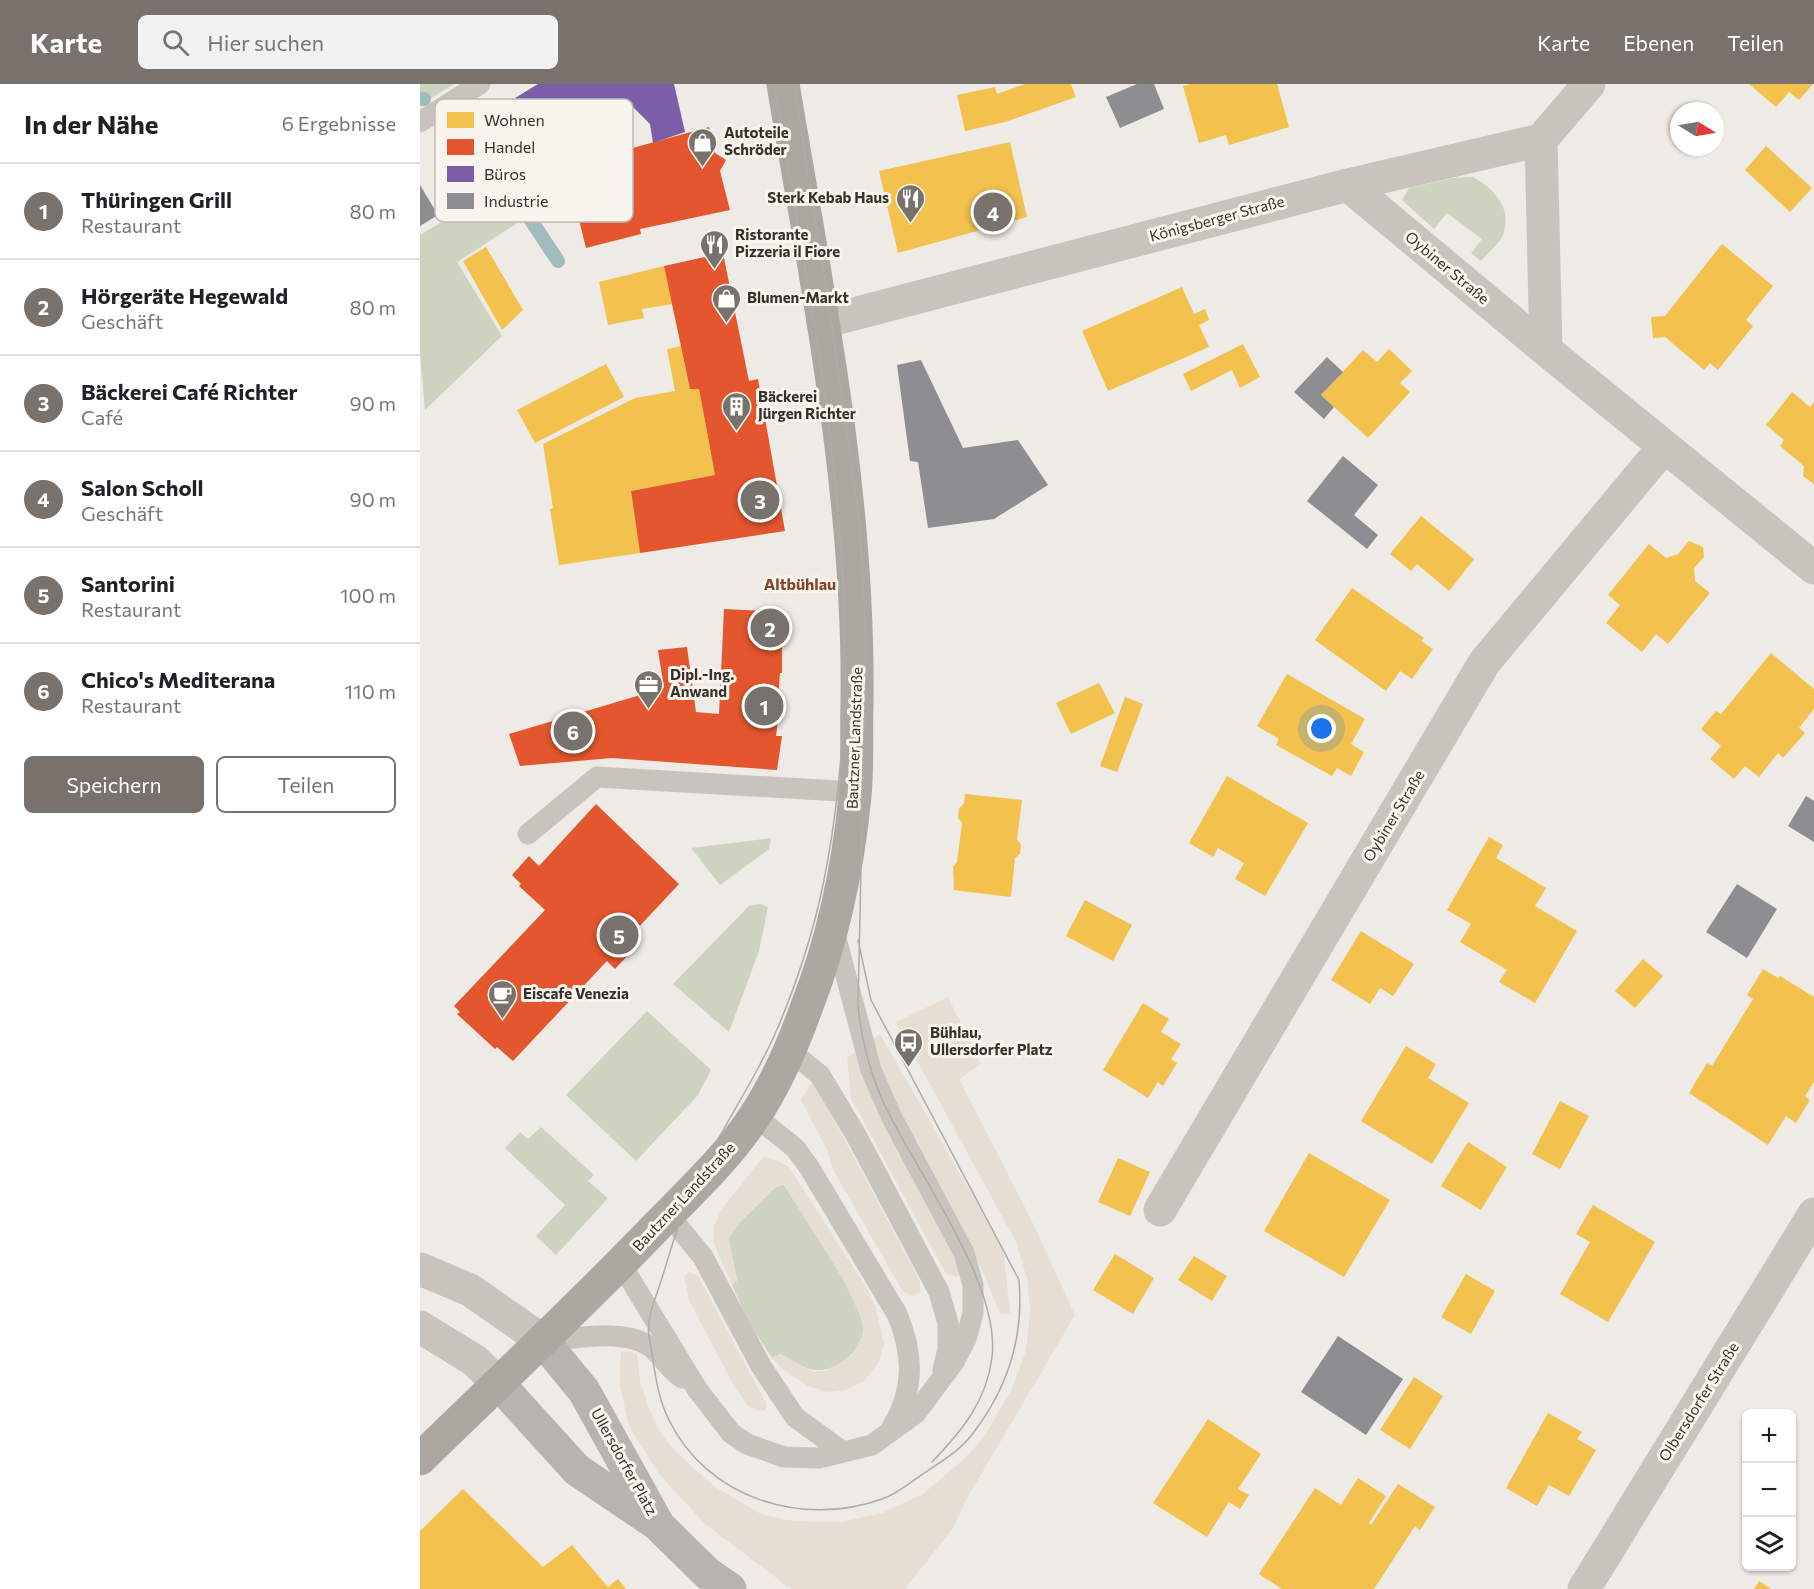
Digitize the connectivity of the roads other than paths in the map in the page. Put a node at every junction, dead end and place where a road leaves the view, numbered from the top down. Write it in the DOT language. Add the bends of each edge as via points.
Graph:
graph roads {
  1 [pos="480,84"];
  2 [pos="783,84"];
  3 [pos="1589,84"];
  4 [pos="456,99"];
  5 [pos="435,112"];
  6 [pos="420,122"];
  7 [pos="1541,140"];
  8 [pos="1348,185"];
  9 [pos="823,322"];
  10 [pos="1546,350"];
  11 [pos="1663,448"];
  12 [pos="1814,568"];
  13 [pos="856,792"];
  14 [pos="528,834"];
  15 [pos="832,927"];
  16 [pos="790,1051"];
  17 [pos="755,1116"];
  18 [pos="1161,1210"];
  19 [pos="668,1214"];
  20 [pos="1814,1214"];
  21 [pos="621,1264"];
  22 [pos="420,1269"];
  23 [pos="420,1328"];
  24 [pos="543,1341"];
  25 [pos="498,1383"];
  26 [pos="936,1388"];
  27 [pos="697,1389"];
  28 [pos="889,1432"];
  29 [pos="843,1452"];
  30 [pos="420,1460"];
  31 [pos="659,1526"];
  32 [pos="730,1589"];
  33 [pos="1584,1589"];
  1 -- 4 [label="lane"];
  2 -- 9 [label="main road, Bautzner Landstraße"];
  3 -- 7 [label="street"];
  5 -- 6 [label="lane"];
  7 -- 8 [label="street, Königsberger Straße"];
  7 -- 10 [label="street"];
  8 -- 9 [label="street, Königsberger Straße"];
  8 -- 10 [label="street, Oybiner Straße"];
  9 -- 13 [label="main road, Bautzner Landstraße" via="852,536 858,645"];
  10 -- 11 [label="street, Oybiner Straße"];
  11 -- 12 [label="street, Oybiner Straße"];
  11 -- 18 [label="street, Oybiner Straße" via="1484,663"];
  13 -- 14 [label="lane" via="597,777"];
  13 -- 15 [label="main road, Bautzner Landstraße"];
  15 -- 16 [label="main road, Bautzner Landstraße"];
  15 -- 26 [label="lane" via="871,1070 892,1118 964,1253 974,1285 973,1313 966,1339"];
  16 -- 17 [label="main road, Bautzner Landstraße"];
  16 -- 26 [label="lane" via="820,1075 939,1292 948,1323 948,1348"];
  17 -- 19 [label="main road, Bautzner Landstraße" via="736,1143"];
  17 -- 28 [label="lane" via="795,1148 809,1167 906,1335 911,1365 909,1387 902,1411"];
  19 -- 21 [label="main road, Bautzner Landstraße"];
  19 -- 29 [label="lane" via="703,1257 761,1366 795,1418"];
  20 -- 33 [label="street, Olbersdorfer Straße"];
  21 -- 24 [label="main road, Bautzner Landstraße"];
  21 -- 27 [label="lane"];
  22 -- 24 [label="street" via="470,1290"];
  23 -- 25 [label="street" via="474,1360"];
  24 -- 25 [label="main road, Bautzner Landstraße"];
  24 -- 27 [label="lane" via="611,1337 635,1340 652,1348 677,1375"];
  24 -- 31 [label="main road, Ullersdorfer Platz" via="584,1391"];
  25 -- 30 [label="main road, Bautzner Landstraße"];
  25 -- 31 [label="main road, Ullersdorfer Platz" via="577,1470"];
  26 -- 28 [label="lane" via="916,1413"];
  27 -- 29 [label="lane" via="731,1433 747,1444 784,1457 819,1458"];
  28 -- 29 [label="lane" via="872,1445"];
  31 -- 32 [label="main road" via="708,1574"];
}
